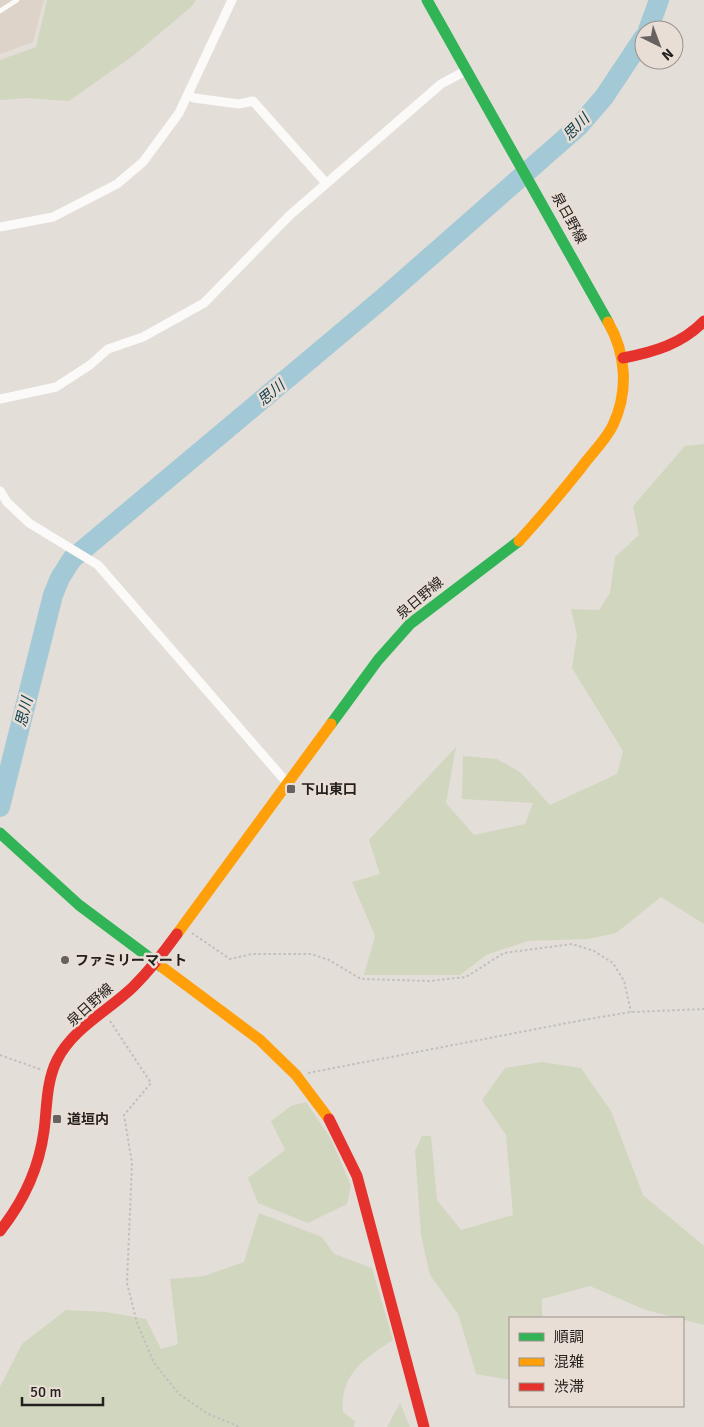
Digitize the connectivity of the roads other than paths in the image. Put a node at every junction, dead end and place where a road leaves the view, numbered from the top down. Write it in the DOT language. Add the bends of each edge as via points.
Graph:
graph roads {
  1 [pos="17,0"];
  2 [pos="232,0"];
  3 [pos="427,0"];
  4 [pos="0,11"];
  5 [pos="467,70"];
  6 [pos="188,95"];
  7 [pos="326,183"];
  8 [pos="0,227"];
  9 [pos="704,322"];
  10 [pos="623,358"];
  11 [pos="0,399"];
  12 [pos="0,491"];
  13 [pos="288,784"];
  14 [pos="4,837"];
  15 [pos="155,962"];
  16 [pos="0,1231"];
  17 [pos="424,1427"];
  1 -- 4 [label="lane"];
  2 -- 6 [label="street"];
  3 -- 5 [label="main road, 泉日野線"];
  5 -- 7 [label="street" via="441,84"];
  5 -- 10 [label="main road, 泉日野線" via="618,339"];
  6 -- 7 [label="street" via="239,104 253,101"];
  6 -- 8 [label="street" via="179,113 143,162 117,184 53,217"];
  7 -- 11 [label="street" via="264,239 204,303 144,338 108,349 56,387"];
  9 -- 10 [label="main road" via="692,335 675,344"];
  10 -- 13 [label="main road, 泉日野線" via="623,393 613,425 552,506 517,543 410,624 378,660"];
  12 -- 13 [label="street" via="29,523 91,559"];
  13 -- 15 [label="main road, 泉日野線"];
  14 -- 15 [label="main road" via="79,905"];
  15 -- 16 [label="main road, 泉日野線" via="58,1058 48,1082 36,1168 26,1191"];
  15 -- 17 [label="main road" via="260,1040 296,1075 334,1125 357,1176"];
}
